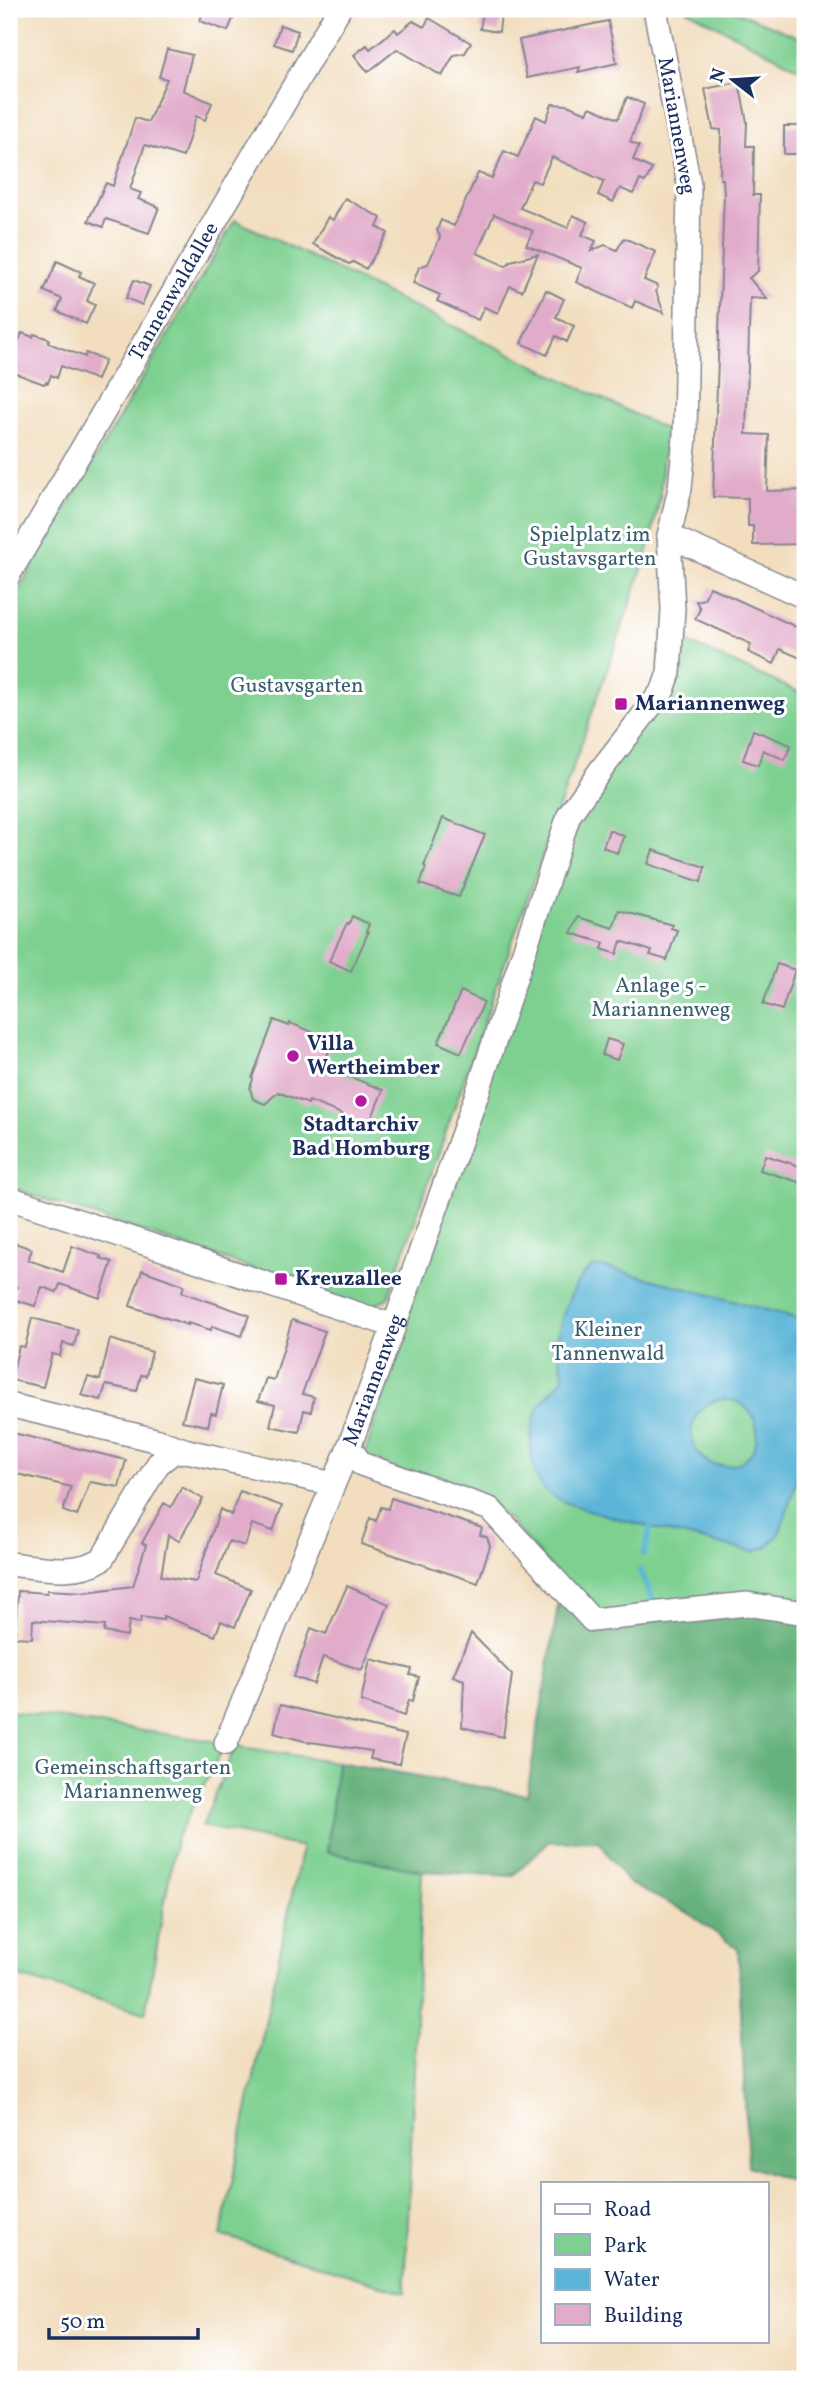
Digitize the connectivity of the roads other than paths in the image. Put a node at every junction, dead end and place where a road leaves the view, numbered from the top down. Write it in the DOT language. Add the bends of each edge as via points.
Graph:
graph roads {
  1 [pos="339,9"];
  2 [pos="655,9"];
  3 [pos="669,536"];
  4 [pos="9,574"];
  5 [pos="805,597"];
  6 [pos="9,1198"];
  7 [pos="394,1326"];
  8 [pos="9,1405"];
  9 [pos="349,1447"];
  10 [pos="187,1451"];
  11 [pos="333,1484"];
  12 [pos="9,1564"];
  13 [pos="805,1613"];
  14 [pos="226,1743"];
  1 -- 4 [label="street, Tannenwaldallee"];
  2 -- 3 [label="street, Mariannenweg" via="689,184 685,437"];
  3 -- 5 [label="street"];
  3 -- 7 [label="street, Mariannenweg" via="673,636 663,691 569,815"];
  6 -- 7 [label="street"];
  7 -- 9 [label="street, Mariannenweg"];
  8 -- 10 [label="street"];
  9 -- 11 [label="street, Mariannenweg"];
  9 -- 13 [label="street" via="361,1464 490,1509 592,1620 747,1604"];
  10 -- 11 [label="street"];
  10 -- 12 [label="street" via="173,1452 158,1464 102,1559 93,1565 72,1569"];
  11 -- 14 [label="street, Mariannenweg"];
}
